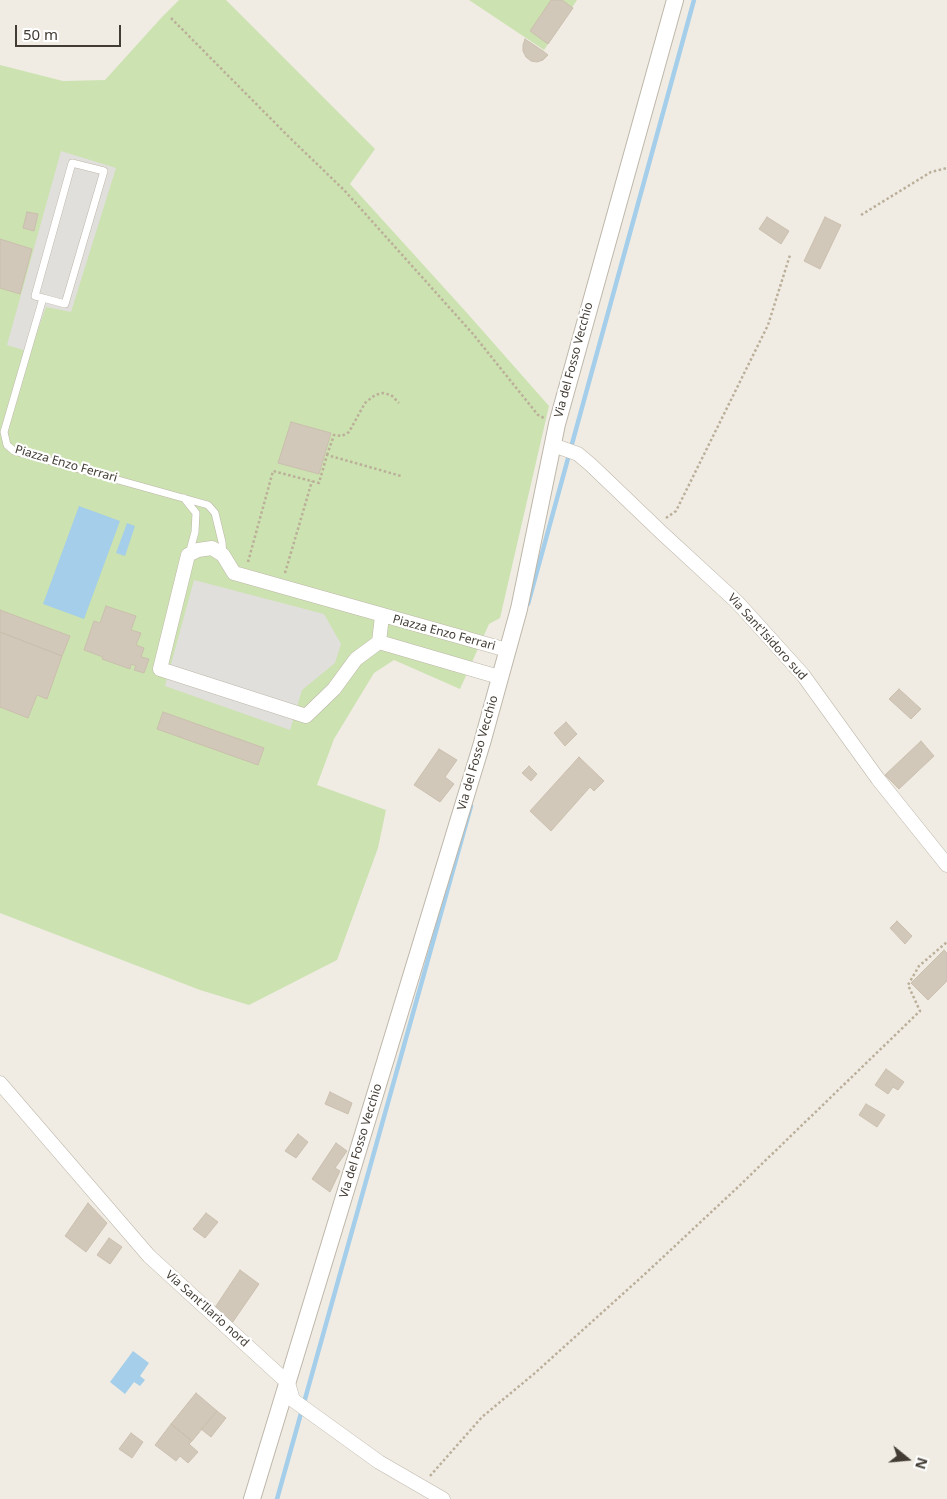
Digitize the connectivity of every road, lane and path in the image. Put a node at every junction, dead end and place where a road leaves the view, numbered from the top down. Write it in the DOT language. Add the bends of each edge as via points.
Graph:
graph roads {
  1 [pos="675,0"];
  2 [pos="171,18"];
  3 [pos="947,168"];
  4 [pos="861,216"];
  5 [pos="790,255"];
  6 [pos="43,298"];
  7 [pos="399,403"];
  8 [pos="557,424"];
  9 [pos="559,447"];
  10 [pos="327,455"];
  11 [pos="401,476"];
  12 [pos="312,481"];
  13 [pos="184,498"];
  14 [pos="654,526"];
  15 [pos="188,555"];
  16 [pos="223,555"];
  17 [pos="244,576"];
  18 [pos="282,587"];
  19 [pos="382,616"];
  20 [pos="379,642"];
  21 [pos="507,650"];
  22 [pos="499,677"];
  23 [pos="947,865"];
  24 [pos="947,942"];
  25 [pos="0,1083"];
  26 [pos="288,1383"];
  27 [pos="421,1486"];
  28 [pos="252,1499"];
  29 [pos="443,1499"];
  1 -- 8 [label="street, Via del Fosso Vecchio"];
  2 -- 8 [label="path" via="344,190 473,334 538,415"];
  3 -- 4 [label="path" via="931,172"];
  5 -- 14 [label="path" via="768,325 676,511"];
  6 -- 6 [label="lane, Piazza Enzo Ferrari" via="65,304 104,171 72,163 35,296"];
  6 -- 13 [label="lane, Piazza Enzo Ferrari" via="4,432 7,445 14,451"];
  7 -- 10 [label="path" via="391,395 374,395 365,403 349,432 334,436"];
  8 -- 9 [label="street, Via del Fosso Vecchio"];
  9 -- 14 [label="street, Via Sant'Isidoro sud" via="578,454 592,465"];
  9 -- 21 [label="street, Via del Fosso Vecchio"];
  10 -- 11 [label="path"];
  10 -- 12 [label="path" via="319,483"];
  12 -- 17 [label="path" via="273,470"];
  12 -- 18 [label="path"];
  13 -- 15 [label="lane" via="196,513 195,532"];
  13 -- 16 [label="lane" via="208,504 215,513"];
  14 -- 23 [label="street, Via Sant'Isidoro sud" via="738,603 803,675 878,780"];
  15 -- 16 [label="street" via="212,548"];
  15 -- 20 [label="street" via="160,669 306,716 334,689 356,659"];
  16 -- 17 [label="street, Piazza Enzo Ferrari" via="234,573"];
  17 -- 18 [label="street, Piazza Enzo Ferrari"];
  18 -- 19 [label="street, Piazza Enzo Ferrari"];
  19 -- 20 [label="street, Piazza Enzo Ferrari"];
  19 -- 21 [label="street, Piazza Enzo Ferrari"];
  20 -- 22 [label="street, Piazza Enzo Ferrari"];
  21 -- 22 [label="street, Via del Fosso Vecchio"];
  22 -- 26 [label="street, Via del Fosso Vecchio"];
  24 -- 27 [label="path" via="919,966 908,985 920,1011 653,1267 482,1417"];
  25 -- 26 [label="street, Via Sant'Ilario nord" via="149,1256"];
  26 -- 27 [label="street" via="292,1400 379,1462"];
  26 -- 28 [label="street, Via del Fosso Vecchio"];
  27 -- 29 [label="street"];
}
